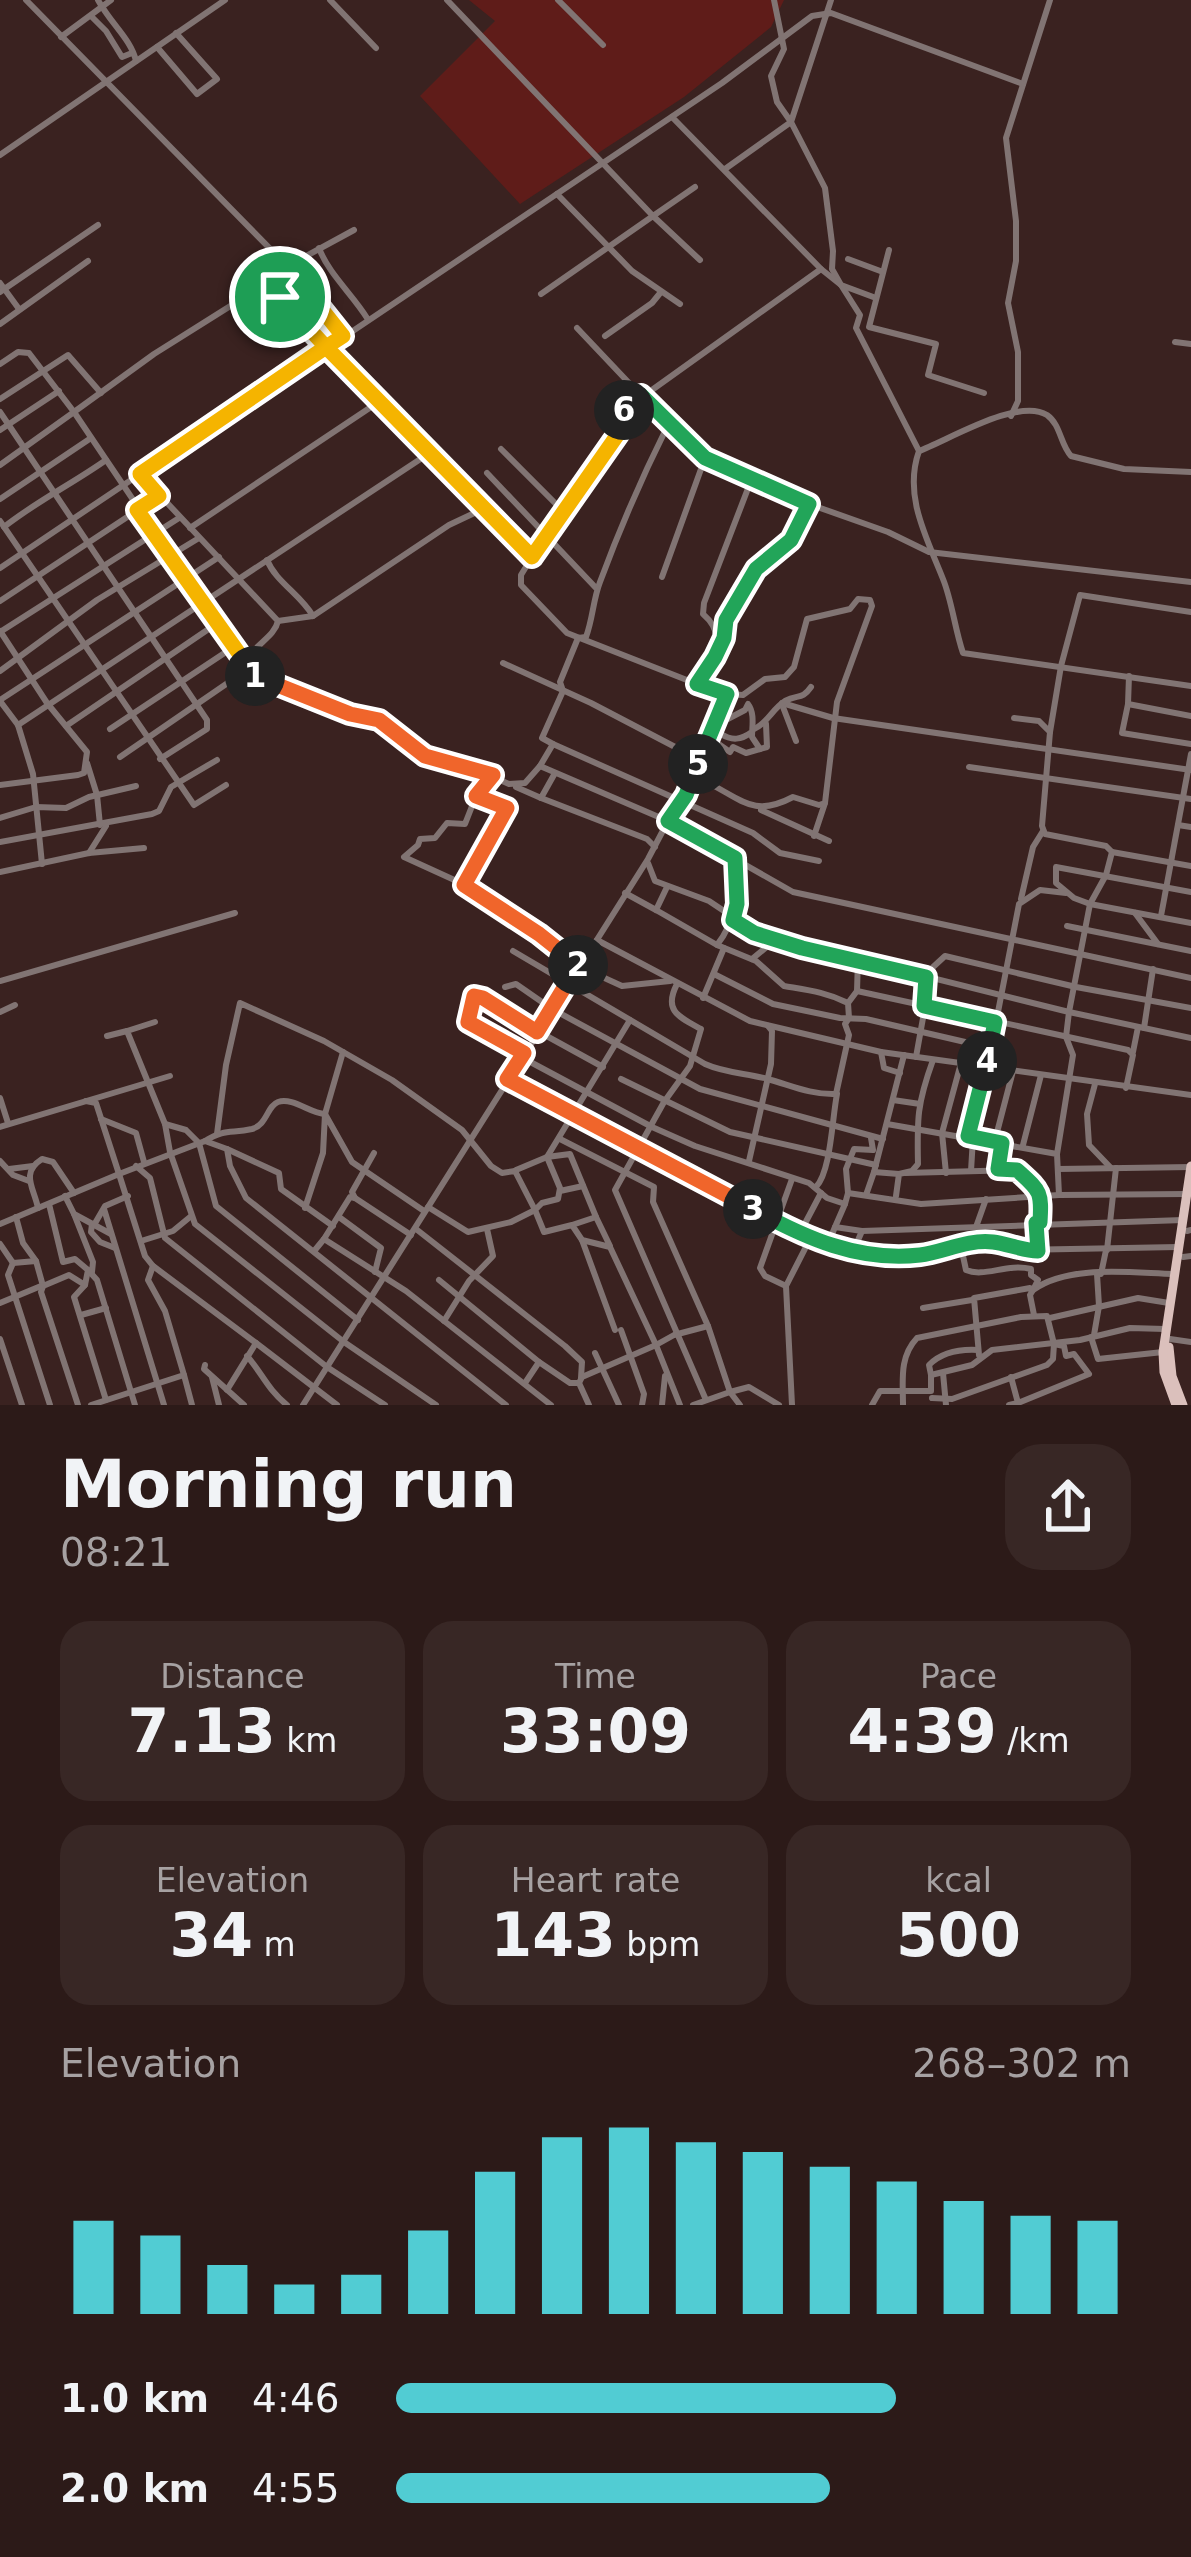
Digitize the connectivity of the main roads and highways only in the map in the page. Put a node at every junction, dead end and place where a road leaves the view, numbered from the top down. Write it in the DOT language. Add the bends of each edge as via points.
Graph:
graph roads {
  1 [pos="1191,1167"];
  2 [pos="1191,1208"];
  3 [pos="1187,1227"];
  4 [pos="1184,1253"];
  5 [pos="1168,1334"];
  6 [pos="1177,1402"];
  1 -- 3 [label="main road"];
  2 -- 3 [label="main road"];
  3 -- 4 [label="main road"];
  4 -- 5 [label="main road"];
  4 -- 5 [label="main road"];
  5 -- 6 [label="main road"];
  5 -- 6 [label="main road" via="1164,1372"];
}
